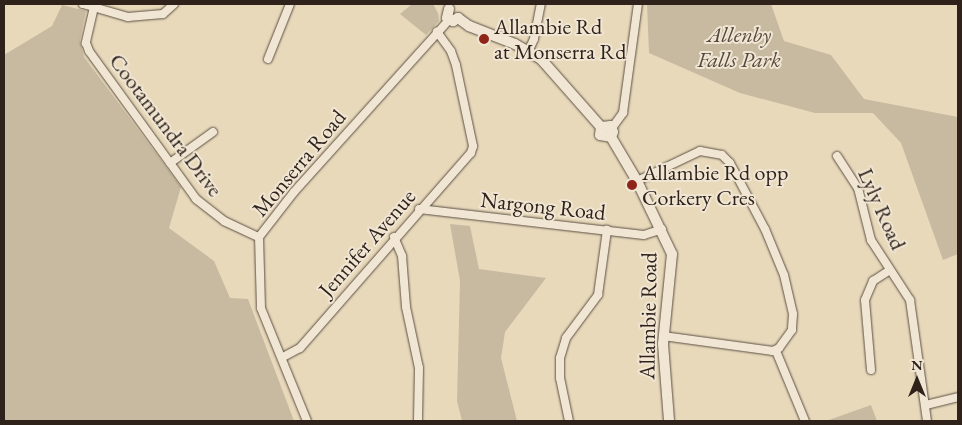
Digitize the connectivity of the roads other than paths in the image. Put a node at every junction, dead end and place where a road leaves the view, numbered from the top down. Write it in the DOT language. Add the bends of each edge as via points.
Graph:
graph roads {
  1 [pos="83,4"];
  2 [pos="174,4"];
  3 [pos="290,4"];
  4 [pos="541,4"];
  5 [pos="638,4"];
  6 [pos="447,6"];
  7 [pos="94,7"];
  8 [pos="453,19"];
  9 [pos="437,32"];
  10 [pos="528,50"];
  11 [pos="268,59"];
  12 [pos="214,132"];
  13 [pos="612,132"];
  14 [pos="836,156"];
  15 [pos="170,163"];
  16 [pos="637,181"];
  17 [pos="419,209"];
  18 [pos="608,230"];
  19 [pos="662,230"];
  20 [pos="394,237"];
  21 [pos="259,238"];
  22 [pos="890,270"];
  23 [pos="663,336"];
  24 [pos="776,351"];
  25 [pos="283,357"];
  26 [pos="871,370"];
  27 [pos="958,398"];
  28 [pos="926,405"];
  29 [pos="307,421"];
  30 [pos="418,421"];
  31 [pos="569,421"];
  32 [pos="669,421"];
  33 [pos="805,421"];
  34 [pos="927,421"];
  1 -- 7 [label="street"];
  2 -- 7 [label="street" via="163,14 128,17"];
  3 -- 11 [label="street"];
  4 -- 10 [label="street" via="534,39"];
  5 -- 13 [label="street" via="623,113"];
  6 -- 8 [label="main road" via="446,14"];
  7 -- 15 [label="street, Cootamundra Drive" via="86,43 89,51"];
  8 -- 9 [label="street, Monserra Road"];
  8 -- 10 [label="main road"];
  9 -- 17 [label="street, Jennifer Avenue" via="451,50 473,146 471,153"];
  9 -- 21 [label="street, Monserra Road" via="294,192"];
  10 -- 13 [label="main road, Allambie Road" via="548,66 601,127 600,135"];
  12 -- 15 [label="street"];
  13 -- 16 [label="main road, Allambie Road"];
  14 -- 22 [label="street, Lyly Road" via="858,188 871,240"];
  15 -- 21 [label="street, Cootamundra Drive" via="206,209 238,230"];
  16 -- 19 [label="main road, Allambie Road"];
  16 -- 24 [label="street" via="700,151 722,154 730,163 765,229 784,275 793,322 792,330"];
  17 -- 18 [label="street, Nargong Road"];
  17 -- 20 [label="street, Jennifer Avenue"];
  18 -- 19 [label="street, Nargong Road" via="644,235"];
  18 -- 31 [label="street" via="598,295 566,338 560,358 560,378"];
  19 -- 23 [label="main road, Allambie Road" via="672,260"];
  20 -- 25 [label="street, Jennifer Avenue" via="300,348"];
  20 -- 30 [label="street" via="402,256 406,307 419,368"];
  21 -- 25 [label="street, Monserra Road" via="261,308"];
  22 -- 26 [label="street" via="873,281 865,300"];
  22 -- 28 [label="street, Lyly Road" via="910,300"];
  23 -- 24 [label="street"];
  23 -- 32 [label="main road, Allambie Road"];
  24 -- 33 [label="street"];
  25 -- 29 [label="street, Monserra Road"];
  27 -- 28 [label="street"];
  28 -- 34 [label="street, Lyly Road"];
}
